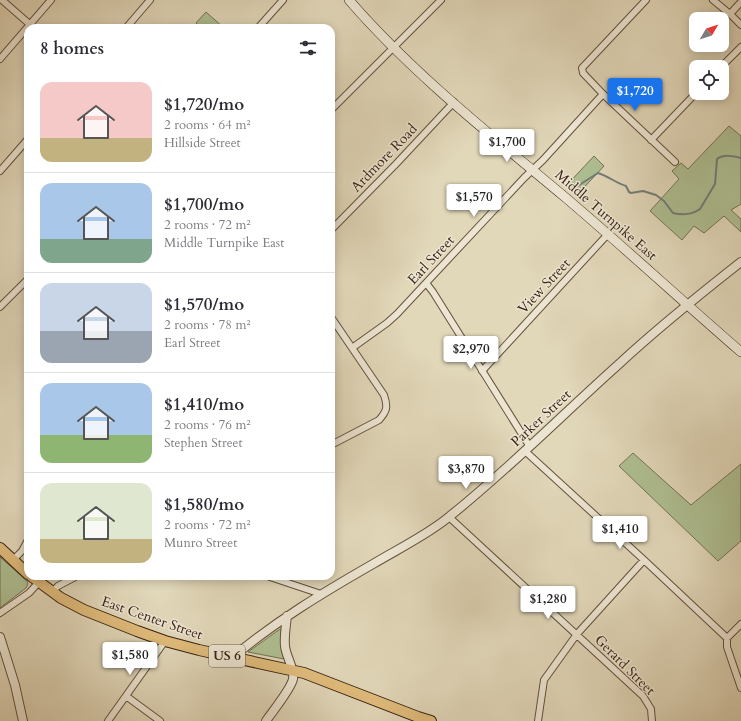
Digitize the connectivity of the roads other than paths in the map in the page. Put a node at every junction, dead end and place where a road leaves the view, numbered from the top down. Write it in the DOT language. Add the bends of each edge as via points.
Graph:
graph roads {
  1 [pos="2,0"];
  2 [pos="50,0"];
  3 [pos="150,0"];
  4 [pos="283,0"];
  5 [pos="349,0"];
  6 [pos="441,0"];
  7 [pos="646,0"];
  8 [pos="714,0"];
  9 [pos="741,2"];
  10 [pos="730,14"];
  11 [pos="30,24"];
  12 [pos="33,24"];
  13 [pos="129,24"];
  14 [pos="262,24"];
  15 [pos="741,25"];
  16 [pos="24,34"];
  17 [pos="394,47"];
  18 [pos="741,47"];
  19 [pos="0,59"];
  20 [pos="729,60"];
  21 [pos="603,94"];
  22 [pos="689,100"];
  23 [pos="454,102"];
  24 [pos="335,106"];
  25 [pos="651,140"];
  26 [pos="24,144"];
  27 [pos="675,162"];
  28 [pos="532,170"];
  29 [pos="0,171"];
  30 [pos="335,226"];
  31 [pos="608,234"];
  32 [pos="741,262"];
  33 [pos="24,283"];
  34 [pos="426,283"];
  35 [pos="687,304"];
  36 [pos="0,307"];
  37 [pos="335,323"];
  38 [pos="352,348"];
  39 [pos="741,352"];
  40 [pos="482,371"];
  41 [pos="335,443"];
  42 [pos="527,449"];
  43 [pos="449,517"];
  44 [pos="24,547"];
  45 [pos="0,548"];
  46 [pos="13,560"];
  47 [pos="644,560"];
  48 [pos="24,570"];
  49 [pos="35,580"];
  50 [pos="36,580"];
  51 [pos="69,580"];
  52 [pos="279,580"];
  53 [pos="52,592"];
  54 [pos="321,594"];
  55 [pos="0,613"];
  56 [pos="288,616"];
  57 [pos="741,624"];
  58 [pos="577,634"];
  59 [pos="0,637"];
  60 [pos="727,638"];
  61 [pos="165,641"];
  62 [pos="233,657"];
  63 [pos="292,670"];
  64 [pos="741,688"];
  65 [pos="126,696"];
  66 [pos="23,721"];
  67 [pos="108,721"];
  68 [pos="160,721"];
  69 [pos="266,721"];
  70 [pos="431,721"];
  71 [pos="538,721"];
  72 [pos="652,721"];
  1 -- 11 [label="street"];
  2 -- 12 [label="street"];
  3 -- 13 [label="street"];
  4 -- 14 [label="street"];
  5 -- 17 [label="main road, Middle Turnpike East"];
  6 -- 17 [label="street"];
  7 -- 21 [label="street" via="582,68 583,73"];
  8 -- 10 [label="street"];
  9 -- 10 [label="street"];
  10 -- 15 [label="street"];
  16 -- 19 [label="street"];
  17 -- 23 [label="main road, Middle Turnpike East"];
  17 -- 24 [label="street"];
  18 -- 20 [label="street"];
  21 -- 25 [label="street"];
  21 -- 28 [label="street, Earl Street"];
  22 -- 25 [label="street"];
  23 -- 28 [label="main road, Middle Turnpike East"];
  23 -- 30 [label="street, Ardmore Road"];
  25 -- 27 [label="street"];
  26 -- 29 [label="street"];
  28 -- 31 [label="main road, Middle Turnpike East"];
  28 -- 34 [label="street, Earl Street"];
  31 -- 35 [label="main road, Middle Turnpike East"];
  31 -- 40 [label="street, View Street"];
  32 -- 35 [label="street, Parker Street"];
  33 -- 36 [label="street"];
  34 -- 38 [label="street, Earl Street" via="387,323"];
  34 -- 40 [label="street"];
  35 -- 39 [label="main road, Middle Turnpike East"];
  35 -- 42 [label="street, Parker Street"];
  37 -- 38 [label="street"];
  38 -- 41 [label="street" via="384,395 387,405 379,420"];
  40 -- 42 [label="street"];
  42 -- 43 [label="street, Parker Street"];
  42 -- 47 [label="street"];
  43 -- 54 [label="street, Parker Street"];
  43 -- 58 [label="street, Gerard Street"];
  44 -- 46 [label="street"];
  45 -- 46 [label="main road"];
  46 -- 48 [label="main road"];
  47 -- 58 [label="street"];
  47 -- 60 [label="street"];
  49 -- 55 [label="street" via="29,593"];
  50 -- 53 [label="main road, East Center Street / US 6"];
  51 -- 53 [label="street"];
  52 -- 54 [label="street"];
  53 -- 61 [label="main road, East Center Street / US 6" via="84,610"];
  54 -- 56 [label="street, Parker Street"];
  56 -- 62 [label="street, Parker Street"];
  56 -- 63 [label="street" via="285,646"];
  57 -- 60 [label="street"];
  58 -- 71 [label="street" via="544,680"];
  58 -- 72 [label="street, Gerard Street" via="644,696 651,709"];
  59 -- 66 [label="street"];
  60 -- 64 [label="street" via="727,647"];
  61 -- 62 [label="main road, East Center Street / US 6"];
  61 -- 65 [label="street"];
  62 -- 63 [label="main road, East Center Street / US 6"];
  63 -- 69 [label="street" via="293,680"];
  63 -- 70 [label="main road, East Center Street / US 6"];
  65 -- 67 [label="street"];
  65 -- 68 [label="street"];
}
